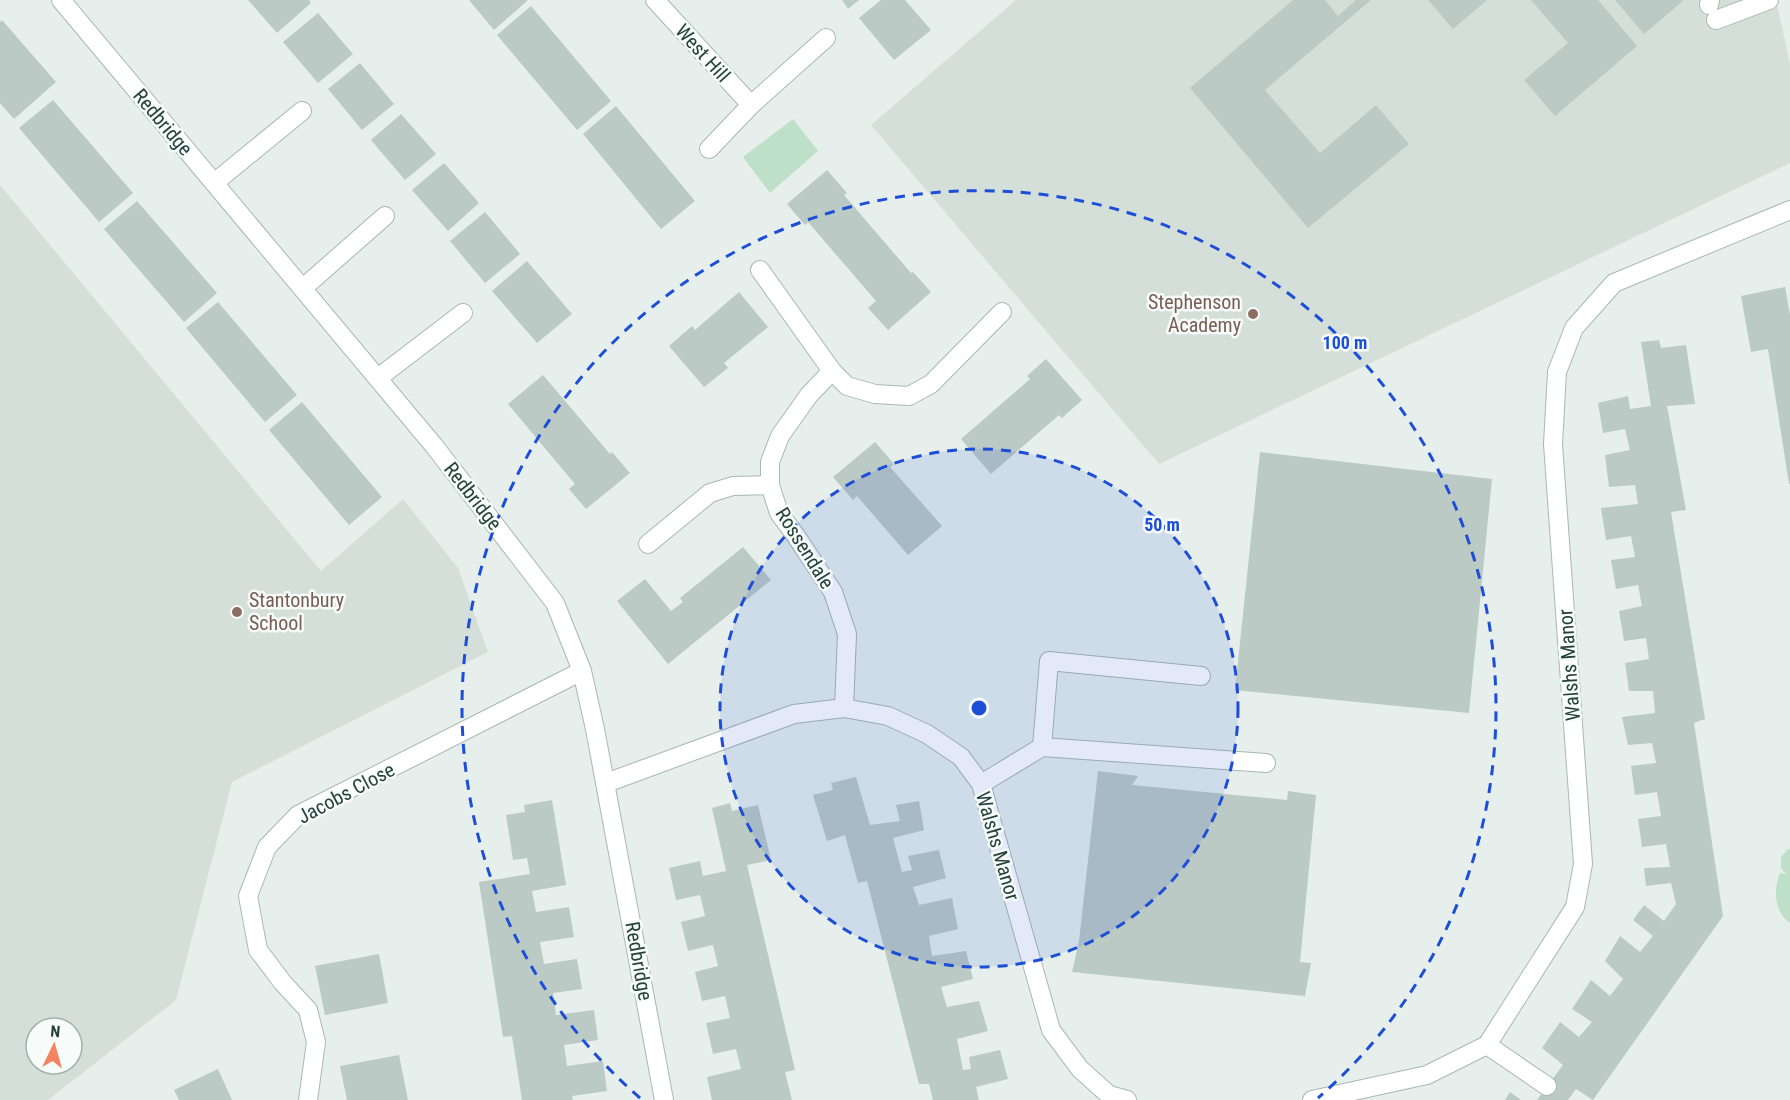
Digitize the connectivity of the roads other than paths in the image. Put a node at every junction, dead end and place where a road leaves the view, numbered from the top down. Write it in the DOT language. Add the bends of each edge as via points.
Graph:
graph roads {
  1 [pos="61,0"];
  2 [pos="655,0"];
  3 [pos="1769,0"];
  4 [pos="1712,8"];
  5 [pos="826,38"];
  6 [pos="751,105"];
  7 [pos="302,111"];
  8 [pos="709,149"];
  9 [pos="214,183"];
  10 [pos="1790,210"];
  11 [pos="385,216"];
  12 [pos="760,270"];
  13 [pos="303,288"];
  14 [pos="1002,312"];
  15 [pos="463,313"];
  16 [pos="832,371"];
  17 [pos="378,378"];
  18 [pos="770,485"];
  19 [pos="648,544"];
  20 [pos="582,671"];
  21 [pos="1201,676"];
  22 [pos="844,708"];
  23 [pos="1041,747"];
  24 [pos="1266,763"];
  25 [pos="606,783"];
  26 [pos="981,784"];
  27 [pos="1487,1045"];
  28 [pos="1547,1086"];
  29 [pos="1107,1097"];
  30 [pos="308,1100"];
  31 [pos="664,1100"];
  32 [pos="1127,1100"];
  33 [pos="1312,1100"];
  1 -- 9 [label="street, Redbridge"];
  2 -- 6 [label="street, West Hill"];
  3 -- 4 [label="street"];
  5 -- 6 [label="street"];
  6 -- 8 [label="street"];
  7 -- 9 [label="street"];
  9 -- 13 [label="street, Redbridge"];
  10 -- 27 [label="street, Walshs Manor" via="1614,283 1574,328 1557,372 1553,444 1583,864 1575,907"];
  11 -- 13 [label="street"];
  12 -- 16 [label="street"];
  13 -- 17 [label="street, Redbridge"];
  14 -- 16 [label="street" via="931,384 909,396 875,394 847,386"];
  15 -- 17 [label="street"];
  16 -- 18 [label="street, Rossendale" via="780,436 770,462"];
  17 -- 20 [label="street, Redbridge" via="555,603"];
  18 -- 19 [label="street" via="733,486 710,493"];
  18 -- 22 [label="street, Rossendale" via="779,513 833,592 848,634"];
  20 -- 25 [label="street, Redbridge"];
  20 -- 30 [label="street, Jacobs Close" via="298,815 267,847 248,896 258,950 308,1010 316,1042"];
  21 -- 23 [label="street" via="1049,662"];
  22 -- 25 [label="street, Walshs Manor" via="794,714"];
  22 -- 26 [label="street, Walshs Manor" via="888,716 927,734 961,757"];
  23 -- 24 [label="street"];
  23 -- 26 [label="street"];
  25 -- 31 [label="street, Redbridge"];
  26 -- 29 [label="street, Walshs Manor" via="1051,1030"];
  27 -- 28 [label="street"];
  27 -- 33 [label="street" via="1426,1075"];
  29 -- 32 [label="street, Walshs Manor"];
}
